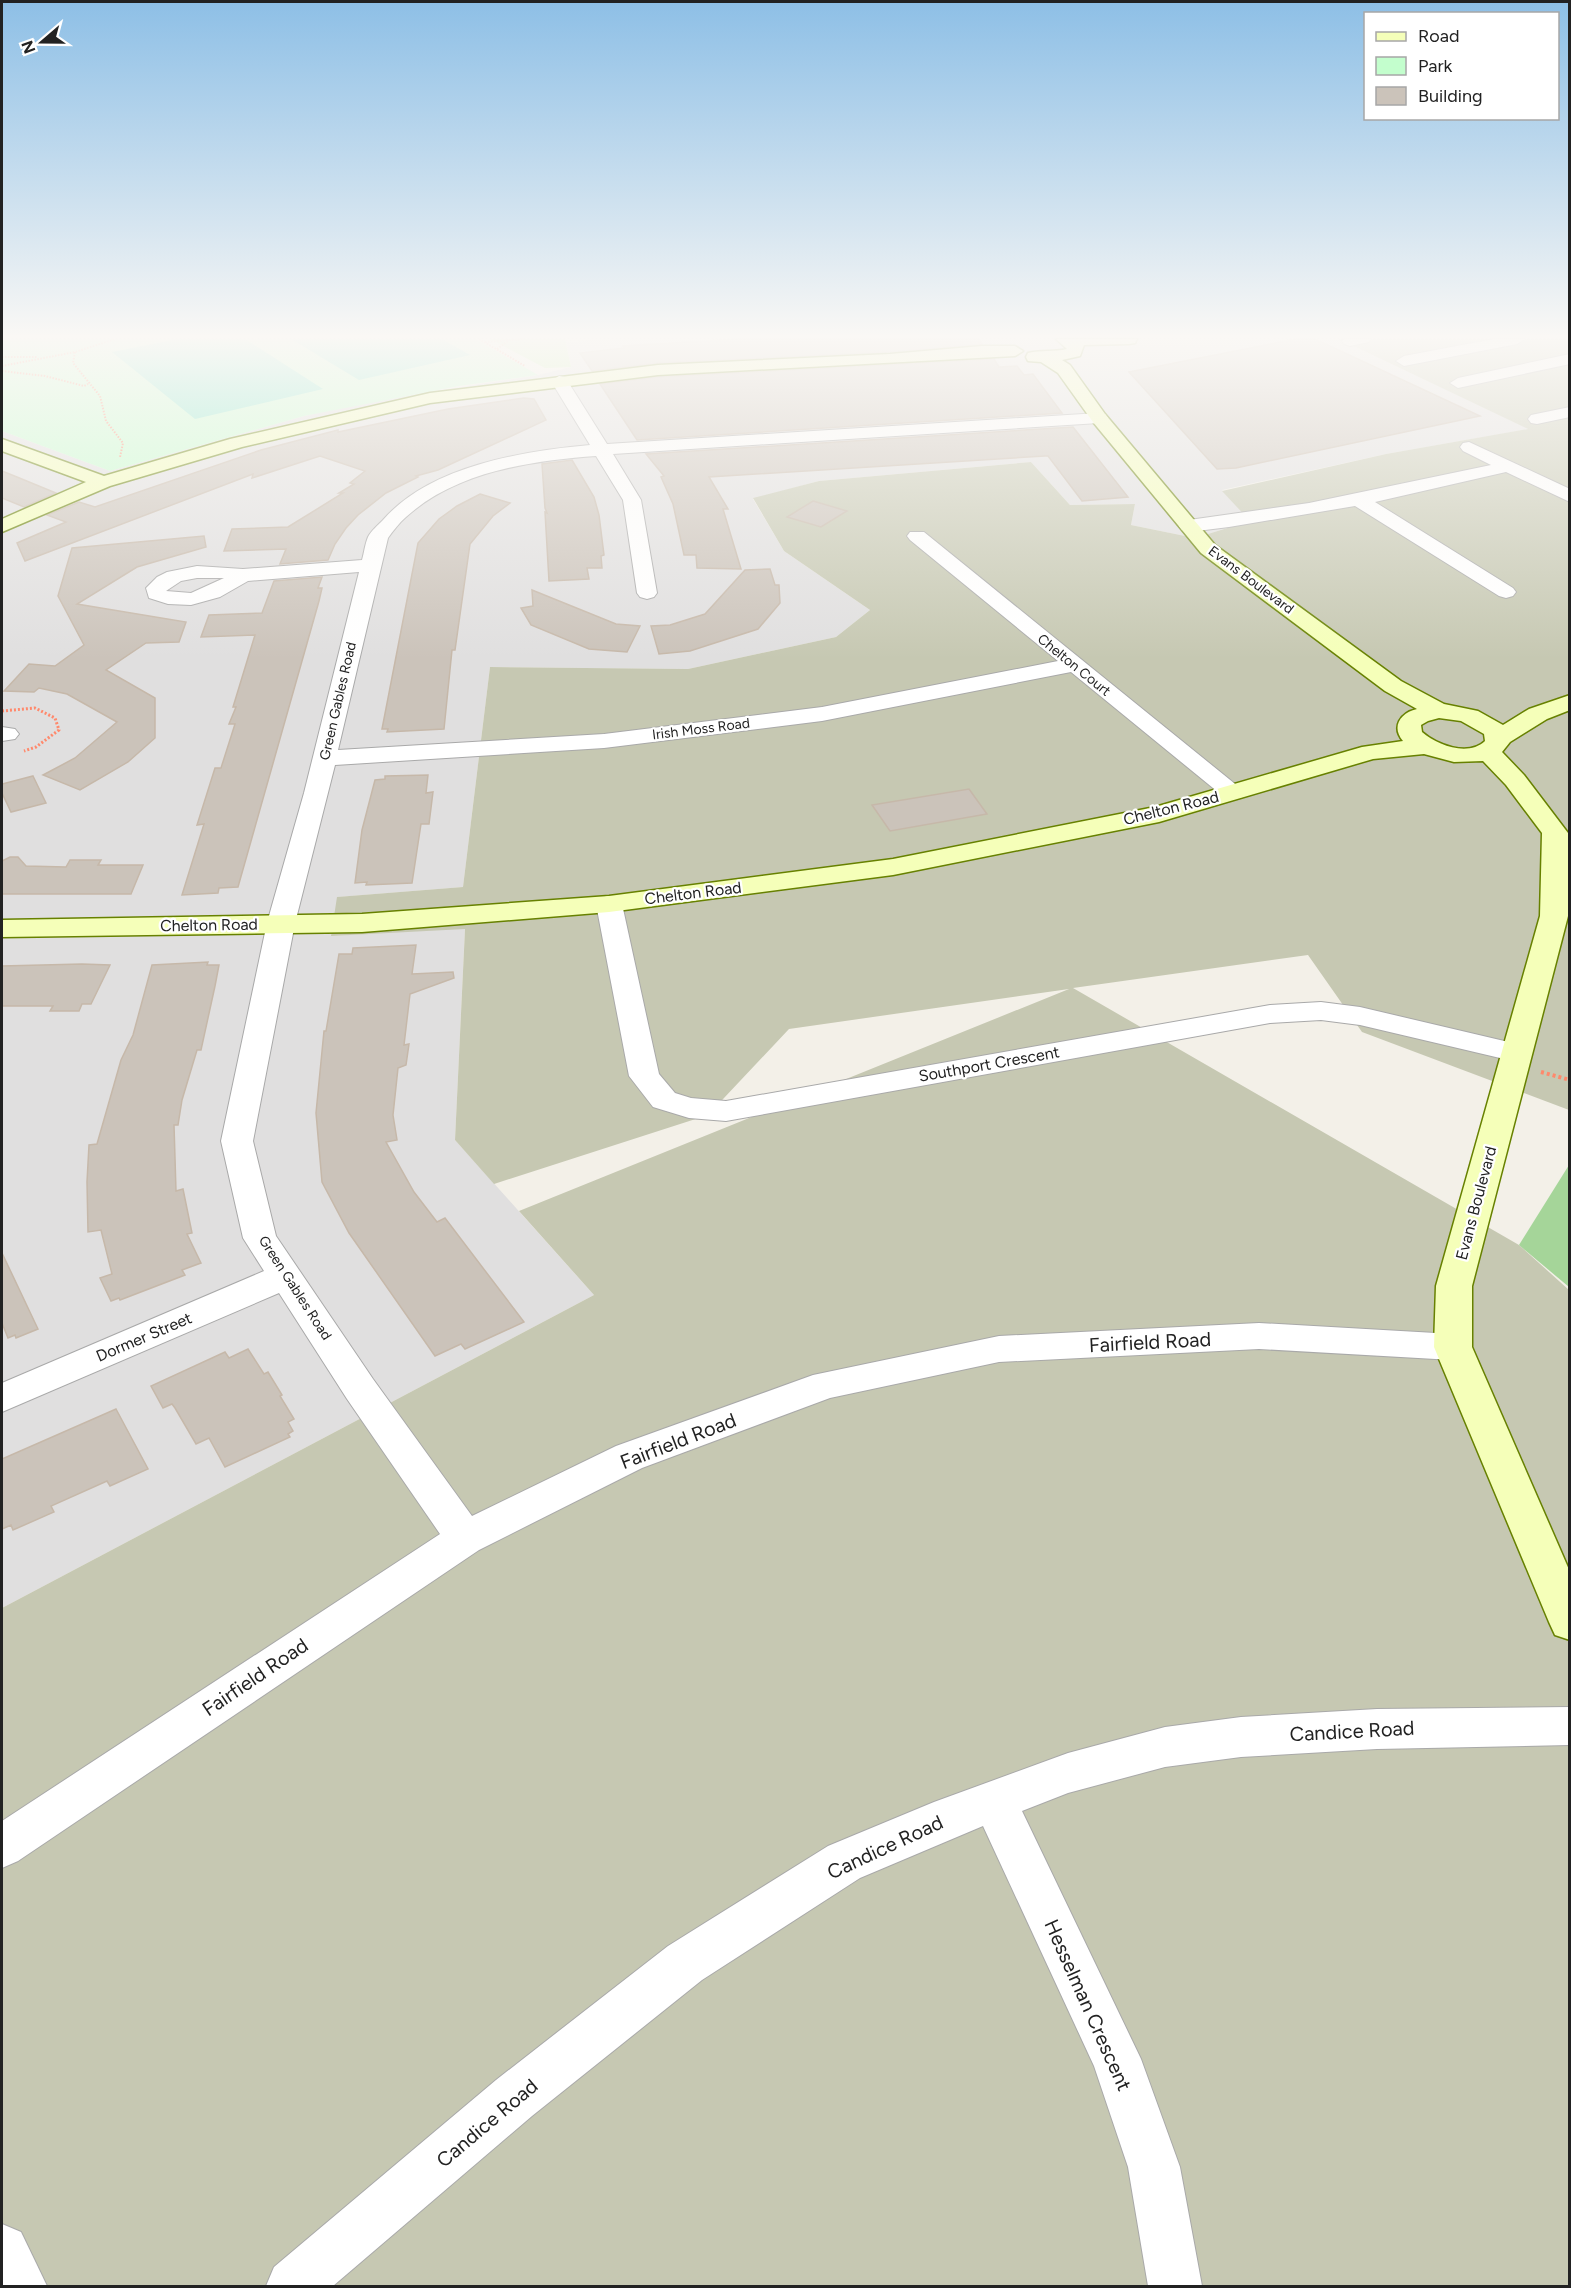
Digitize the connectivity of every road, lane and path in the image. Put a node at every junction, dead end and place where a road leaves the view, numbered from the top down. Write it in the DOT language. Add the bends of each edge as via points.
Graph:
graph roads {
  1 [pos="4,446"];
  2 [pos="123,446"];
  3 [pos="227,446"];
  4 [pos="599,446"];
  5 [pos="653,446"];
  6 [pos="1122,446"];
  7 [pos="1469,447"];
  8 [pos="601,449"];
  9 [pos="117,462"];
  10 [pos="1508,466"];
  11 [pos="103,482"];
  12 [pos="1569,496"];
  13 [pos="1360,501"];
  14 [pos="2,526"];
  15 [pos="1189,526"];
  16 [pos="917,536"];
  17 [pos="371,565"];
  18 [pos="243,575"];
  19 [pos="1506,592"];
  20 [pos="647,593"];
  21 [pos="1073,665"];
  22 [pos="1569,702"];
  23 [pos="1538,714"];
  24 [pos="1473,717"];
  25 [pos="1422,718"];
  26 [pos="1493,745"];
  27 [pos="1426,746"];
  28 [pos="1371,752"];
  29 [pos="1456,755"];
  30 [pos="324,758"];
  31 [pos="1515,780"];
  32 [pos="1233,792"];
  33 [pos="609,904"];
  34 [pos="281,923"];
  35 [pos="2,929"];
  36 [pos="1517,1053"];
  37 [pos="286,1276"];
  38 [pos="1454,1347"];
  39 [pos="2,1398"];
  40 [pos="465,1538"];
  41 [pos="1569,1622"];
  42 [pos="1569,1726"];
  43 [pos="994,1800"];
  44 [pos="2,1846"];
  45 [pos="2,2251"];
  46 [pos="20,2286"];
  47 [pos="293,2286"];
  48 [pos="1175,2286"];
  1 -- 11 [label="street"];
  2 -- 9 [label="path"];
  3 -- 11 [label="street"];
  4 -- 8 [label="street"];
  5 -- 8 [label="street, Green Gables Road"];
  6 -- 15 [label="street, Evans Boulevard"];
  7 -- 10 [label="street"];
  8 -- 17 [label="street, Green Gables Road" via="538,455 477,471 433,490 399,513 378,537"];
  8 -- 20 [label="street" via="632,500"];
  10 -- 12 [label="street"];
  10 -- 13 [label="street"];
  11 -- 14 [label="street"];
  13 -- 15 [label="street" via="1246,521"];
  13 -- 19 [label="street"];
  15 -- 25 [label="street, Evans Boulevard" via="1208,549 1393,686"];
  16 -- 21 [label="street, Chelton Court"];
  17 -- 18 [label="street"];
  17 -- 30 [label="street, Green Gables Road"];
  21 -- 30 [label="street, Irish Moss Road" via="822,714 604,741"];
  21 -- 32 [label="street, Chelton Court"];
  22 -- 23 [label="street"];
  23 -- 24 [label="street"];
  23 -- 26 [label="street"];
  24 -- 25 [label="street"];
  24 -- 26 [label="street, Evans Boulevard" via="1491,726"];
  25 -- 27 [label="street, Evans Boulevard" via="1415,740"];
  25 -- 28 [label="street, Chelton Road"];
  26 -- 29 [label="street"];
  26 -- 31 [label="street, Evans Boulevard"];
  27 -- 28 [label="street, Chelton Road"];
  27 -- 29 [label="street, Evans Boulevard"];
  28 -- 32 [label="street, Chelton Road"];
  29 -- 31 [label="street, Evans Boulevard"];
  30 -- 34 [label="street, Green Gables Road"];
  31 -- 36 [label="street, Evans Boulevard" via="1555,833 1554,916"];
  32 -- 33 [label="street, Chelton Road" via="1159,814 893,867"];
  33 -- 34 [label="street, Chelton Road" via="362,923"];
  33 -- 36 [label="street, Southport Crescent" via="644,1076 664,1100 689,1108 726,1111 1270,1014 1320,1011 1360,1016"];
  34 -- 35 [label="street, Chelton Road"];
  34 -- 37 [label="street, Green Gables Road" via="237,1141 260,1238"];
  36 -- 38 [label="street, Evans Boulevard" via="1454,1286"];
  37 -- 39 [label="street, Dormer Street"];
  37 -- 40 [label="street, Green Gables Road"];
  38 -- 40 [label="street, Fairfield Road" via="1259,1336 999,1349 826,1385 629,1457"];
  38 -- 41 [label="street, Evans Boulevard"];
  40 -- 44 [label="street, Fairfield Road"];
  42 -- 43 [label="street, Candice Road" via="1377,1729 1241,1737 1165,1747 1068,1773"];
  43 -- 47 [label="street, Candice Road" via="844,1862 685,1963 514,2098"];
  43 -- 48 [label="street, Hesselman Crescent" via="1116,2059 1154,2167"];
  45 -- 46 [label="street"];
}
